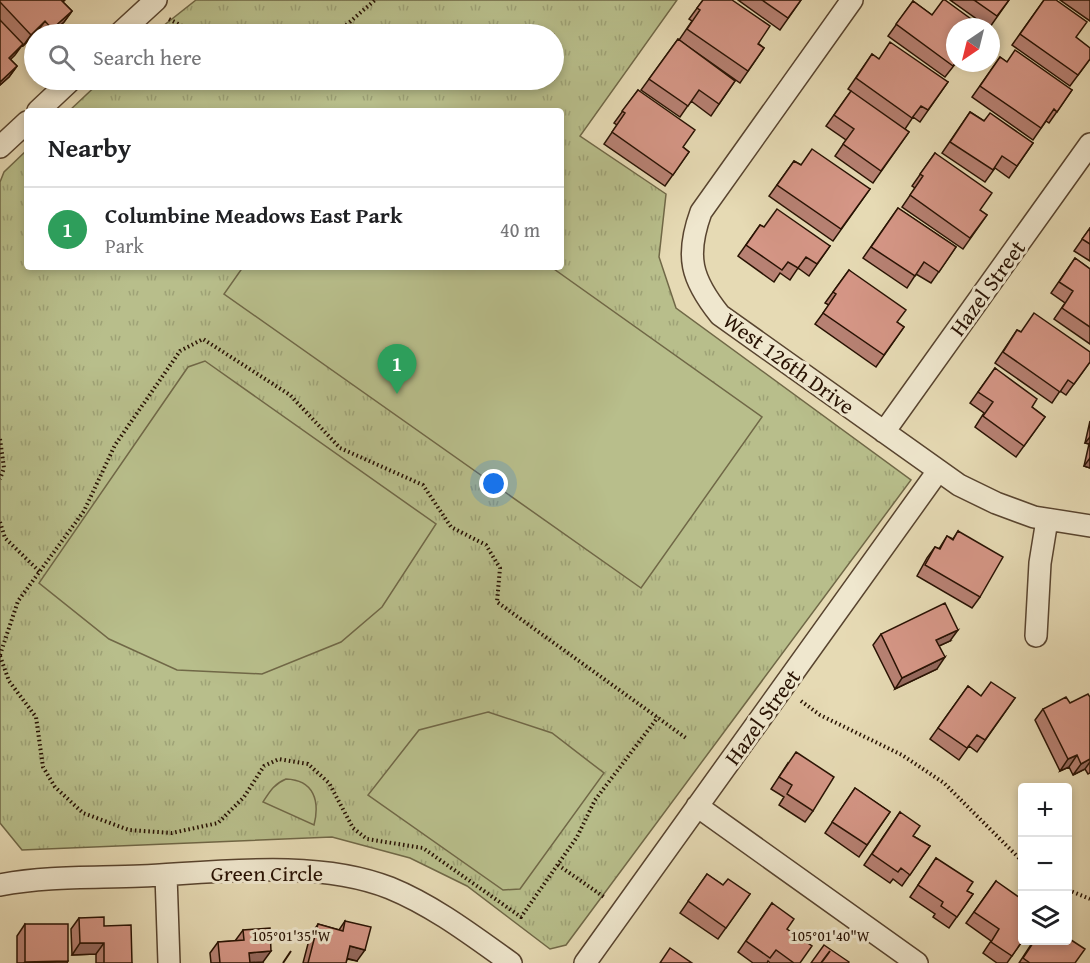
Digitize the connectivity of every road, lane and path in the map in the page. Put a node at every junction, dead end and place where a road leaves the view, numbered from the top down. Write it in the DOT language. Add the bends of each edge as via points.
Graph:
graph roads {
  1 [pos="375,0"];
  2 [pos="852,0"];
  3 [pos="152,3"];
  4 [pos="130,24"];
  5 [pos="182,24"];
  6 [pos="347,24"];
  7 [pos="61,90"];
  8 [pos="41,108"];
  9 [pos="24,125"];
  10 [pos="1090,144"];
  11 [pos="0,147"];
  12 [pos="884,432"];
  13 [pos="0,439"];
  14 [pos="938,471"];
  15 [pos="0,479"];
  16 [pos="1047,520"];
  17 [pos="0,522"];
  18 [pos="1090,526"];
  19 [pos="40,572"];
  20 [pos="1036,636"];
  21 [pos="0,655"];
  22 [pos="784,688"];
  23 [pos="658,717"];
  24 [pos="686,738"];
  25 [pos="697,806"];
  26 [pos="1018,856"];
  27 [pos="558,865"];
  28 [pos="166,874"];
  29 [pos="0,885"];
  30 [pos="1070,891"];
  31 [pos="1090,899"];
  32 [pos="623,910"];
  33 [pos="169,963"];
  34 [pos="511,963"];
  35 [pos="585,963"];
  36 [pos="917,963"];
  1 -- 6 [label="path"];
  2 -- 12 [label="street, West 126th Drive" via="701,212 692,255 704,295 720,315"];
  3 -- 4 [label="street"];
  3 -- 5 [label="path"];
  7 -- 8 [label="street"];
  9 -- 11 [label="street"];
  10 -- 12 [label="street, Hazel Street"];
  12 -- 14 [label="street, West 126th Drive"];
  13 -- 15 [label="path" via="4,468"];
  14 -- 16 [label="street, West 126th Drive" via="996,503"];
  14 -- 22 [label="street, Hazel Street"];
  16 -- 18 [label="street, West 126th Drive"];
  16 -- 20 [label="street"];
  17 -- 19 [label="path" via="5,538"];
  19 -- 21 [label="path" via="18,601"];
  19 -- 23 [label="path" via="84,511 115,445 180,351 204,339 290,394 340,448 423,485 451,527 486,545 500,568 496,602"];
  21 -- 27 [label="path" via="9,681 36,717 43,767 55,787 83,813 129,831 172,833 218,823 244,797 264,766 279,759 308,764 329,783 353,828 367,839 423,848 521,916"];
  22 -- 25 [label="street, Hazel Street"];
  22 -- 26 [label="path" via="820,715 902,755 944,783"];
  23 -- 24 [label="path"];
  23 -- 27 [label="path" via="595,800"];
  25 -- 32 [label="street, Hazel Street"];
  25 -- 36 [label="street"];
  27 -- 32 [label="path"];
  28 -- 29 [label="street, Green Circle"];
  28 -- 33 [label="street"];
  28 -- 34 [label="street, Green Circle" via="264,871 355,877 422,903"];
  30 -- 31 [label="path"];
  32 -- 35 [label="street, Hazel Street"];
}
